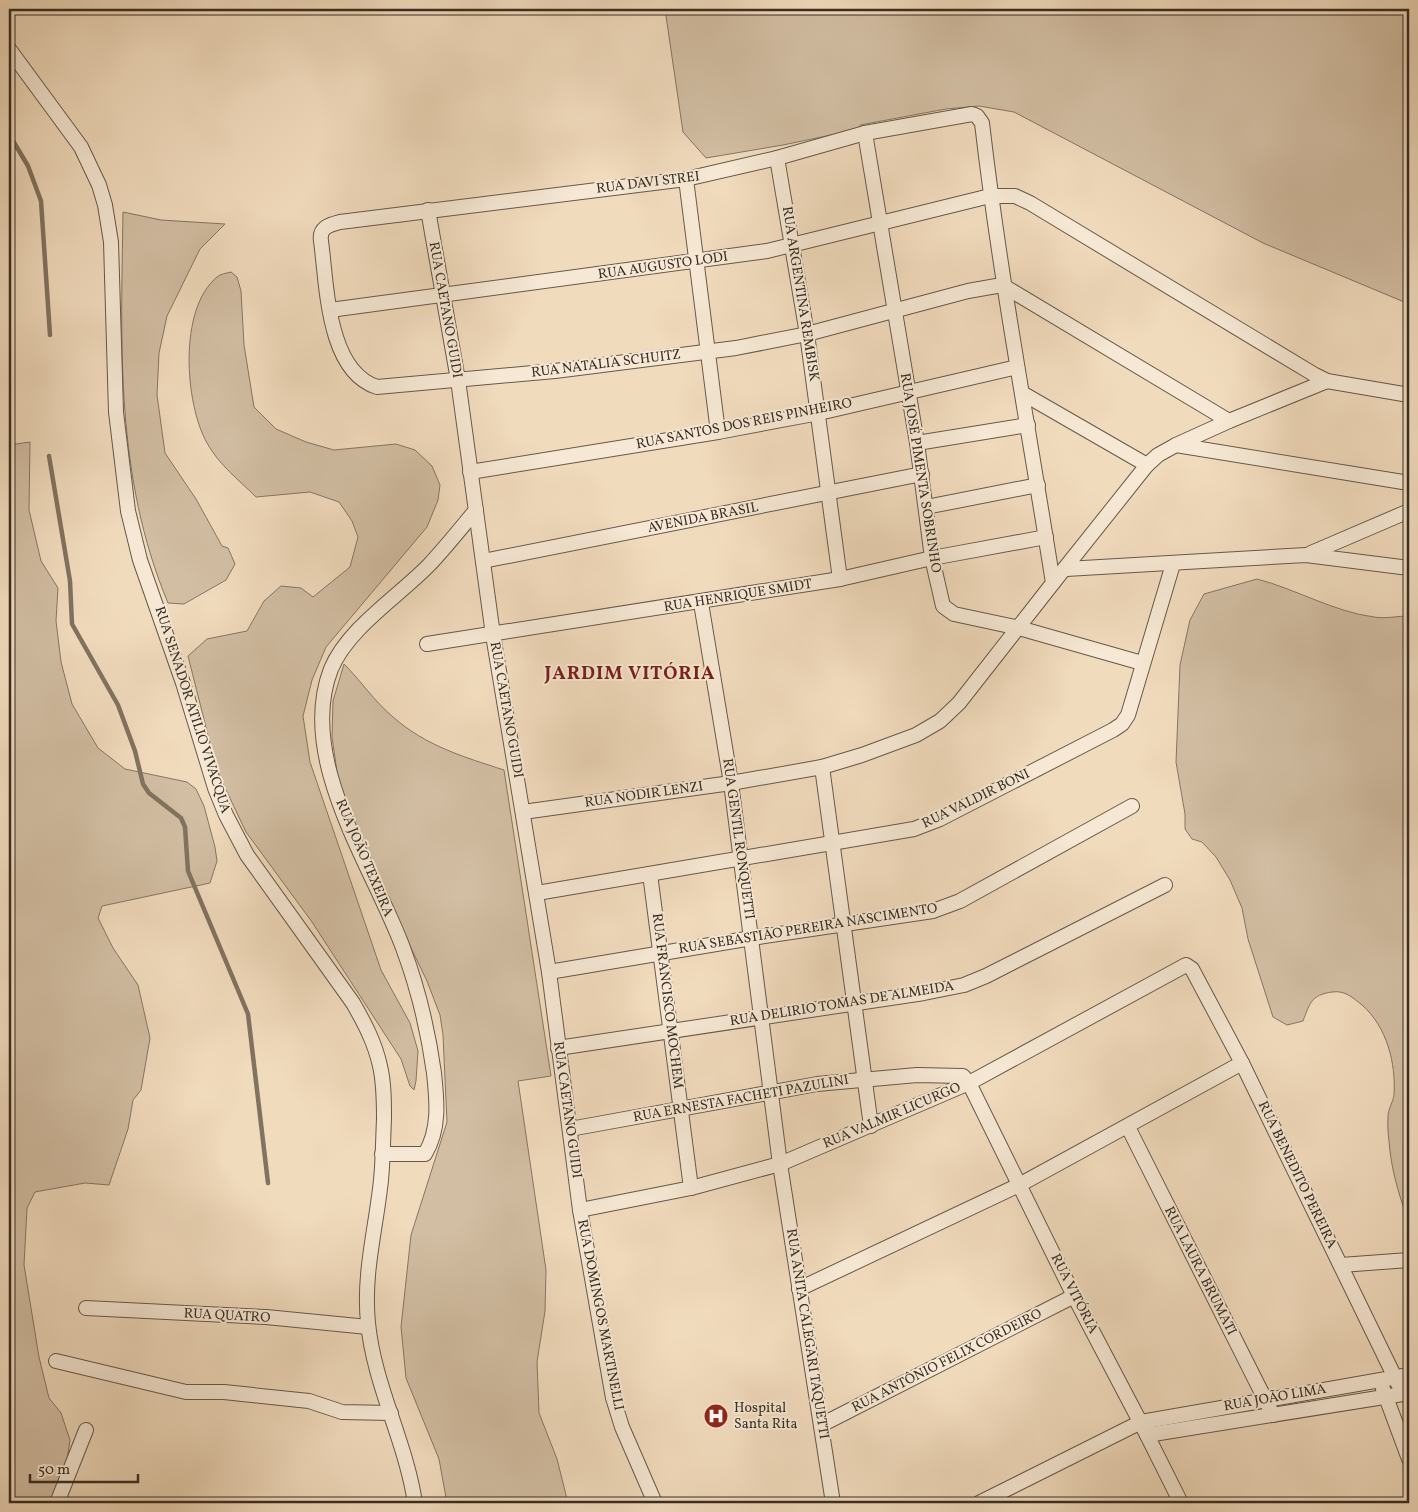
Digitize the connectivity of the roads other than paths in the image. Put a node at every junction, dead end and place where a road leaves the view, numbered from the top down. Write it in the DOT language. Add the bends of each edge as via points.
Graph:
graph roads {
  1 [pos="9,49"];
  2 [pos="865,133"];
  3 [pos="777,158"];
  4 [pos="686,179"];
  5 [pos="990,196"];
  6 [pos="428,210"];
  7 [pos="880,223"];
  8 [pos="321,232"];
  9 [pos="793,246"];
  10 [pos="698,261"];
  11 [pos="1002,285"];
  12 [pos="441,295"];
  13 [pos="330,310"];
  14 [pos="894,310"];
  15 [pos="807,334"];
  16 [pos="708,352"];
  17 [pos="1017,367"];
  18 [pos="458,380"];
  19 [pos="1327,381"];
  20 [pos="908,390"];
  21 [pos="1022,393"];
  22 [pos="1409,395"];
  23 [pos="818,413"];
  24 [pos="1229,421"];
  25 [pos="1028,425"];
  26 [pos="718,432"];
  27 [pos="917,443"];
  28 [pos="1176,446"];
  29 [pos="1147,465"];
  30 [pos="470,472"];
  31 [pos="922,474"];
  32 [pos="1409,483"];
  33 [pos="1038,485"];
  34 [pos="828,494"];
  35 [pos="926,507"];
  36 [pos="476,510"];
  37 [pos="1409,512"];
  38 [pos="1046,537"];
  39 [pos="1306,555"];
  40 [pos="932,558"];
  41 [pos="483,560"];
  42 [pos="1173,564"];
  43 [pos="1409,568"];
  44 [pos="1066,569"];
  45 [pos="840,579"];
  46 [pos="1053,583"];
  47 [pos="701,603"];
  48 [pos="1019,628"];
  49 [pos="494,635"];
  50 [pos="427,644"];
  51 [pos="1142,663"];
  52 [pos="822,767"];
  53 [pos="731,784"];
  54 [pos="1132,806"];
  55 [pos="524,812"];
  56 [pos="833,844"];
  57 [pos="740,860"];
  58 [pos="650,874"];
  59 [pos="1165,885"];
  60 [pos="537,893"];
  61 [pos="844,924"];
  62 [pos="752,938"];
  63 [pos="661,953"];
  64 [pos="1182,966"];
  65 [pos="549,972"];
  66 [pos="855,1004"];
  67 [pos="763,1017"];
  68 [pos="671,1031"];
  69 [pos="558,1048"];
  70 [pos="1242,1064"];
  71 [pos="864,1079"];
  72 [pos="969,1083"];
  73 [pos="772,1091"];
  74 [pos="681,1109"];
  75 [pos="871,1126"];
  76 [pos="1128,1127"];
  77 [pos="570,1129"];
  78 [pos="382,1154"];
  79 [pos="780,1164"];
  80 [pos="1020,1185"];
  81 [pos="691,1188"];
  82 [pos="580,1210"];
  83 [pos="1409,1260"];
  84 [pos="1342,1265"];
  85 [pos="799,1289"];
  86 [pos="1074,1296"];
  87 [pos="86,1308"];
  88 [pos="368,1327"];
  89 [pos="56,1362"];
  90 [pos="1403,1376"];
  91 [pos="1380,1380"];
  92 [pos="1406,1394"];
  93 [pos="1386,1396"];
  94 [pos="1265,1400"];
  95 [pos="391,1413"];
  96 [pos="1273,1415"];
  97 [pos="1141,1422"];
  98 [pos="821,1425"];
  99 [pos="86,1430"];
  100 [pos="1147,1435"];
  101 [pos="1409,1459"];
  102 [pos="57,1503"];
  103 [pos="415,1503"];
  104 [pos="655,1503"];
  105 [pos="833,1503"];
  106 [pos="979,1503"];
  107 [pos="1181,1503"];
  1 -- 78 [label="street, RUA SENADOR ATILIO VIVACQUA" via="71,132 99,184 112,242 116,412 134,538 226,815 247,855 353,1003 371,1036 381,1068 384,1092"];
  2 -- 3 [label="street, RUA DAVI STREI"];
  2 -- 5 [label="street, RUA DAVI STREI" via="972,114 977,116 982,123"];
  2 -- 7 [label="street, RUA JOSÉ PIMENTA SOBRINHO"];
  3 -- 4 [label="street, RUA DAVI STREI"];
  3 -- 9 [label="street, RUA ARGENTINA REMBISK"];
  4 -- 6 [label="street, RUA DAVI STREI"];
  4 -- 10 [label="street"];
  5 -- 7 [label="street, RUA AUGUSTO LODI"];
  5 -- 11 [label="street"];
  5 -- 19 [label="street, RUA AUGUSTO LODI" via="1015,196 1030,203"];
  6 -- 8 [label="street, RUA DAVI STREI" via="340,222 324,227"];
  6 -- 12 [label="street, RUA CAETANO GUIDI"];
  7 -- 9 [label="street, RUA AUGUSTO LODI"];
  7 -- 14 [label="street, RUA JOSÉ PIMENTA SOBRINHO"];
  8 -- 13 [label="street, RUA NATALIA SCHUITZ"];
  9 -- 10 [label="street, RUA AUGUSTO LODI"];
  9 -- 15 [label="street, RUA ARGENTINA REMBISK"];
  10 -- 12 [label="street, RUA AUGUSTO LODI"];
  10 -- 16 [label="street"];
  11 -- 14 [label="street, RUA NATALIA SCHUITZ"];
  11 -- 17 [label="street"];
  11 -- 24 [label="street"];
  12 -- 13 [label="street, RUA AUGUSTO LODI"];
  12 -- 18 [label="street, RUA CAETANO GUIDI"];
  13 -- 18 [label="street, RUA NATALIA SCHUITZ" via="343,354 357,376 369,385 384,388"];
  14 -- 15 [label="street, RUA NATALIA SCHUITZ"];
  14 -- 20 [label="street, RUA JOSÉ PIMENTA SOBRINHO"];
  15 -- 16 [label="street, RUA NATALIA SCHUITZ"];
  15 -- 23 [label="street, RUA ARGENTINA REMBISK"];
  16 -- 18 [label="street, RUA NATALIA SCHUITZ"];
  16 -- 26 [label="street"];
  17 -- 20 [label="street, RUA SANTOS DOS REIS PINHEIRO"];
  17 -- 21 [label="street"];
  18 -- 30 [label="street, RUA CAETANO GUIDI"];
  19 -- 22 [label="street, RUA AUGUSTO LODI"];
  19 -- 24 [label="street, RUA NODIR LENZI"];
  20 -- 23 [label="street, RUA SANTOS DOS REIS PINHEIRO"];
  20 -- 27 [label="street, RUA JOSÉ PIMENTA SOBRINHO"];
  21 -- 25 [label="street"];
  21 -- 29 [label="street"];
  23 -- 26 [label="street, RUA SANTOS DOS REIS PINHEIRO"];
  23 -- 34 [label="street, RUA ARGENTINA REMBISK"];
  24 -- 28 [label="street, RUA NODIR LENZI"];
  25 -- 27 [label="street"];
  25 -- 33 [label="street"];
  26 -- 30 [label="street, RUA SANTOS DOS REIS PINHEIRO"];
  27 -- 31 [label="street, RUA JOSÉ PIMENTA SOBRINHO"];
  28 -- 29 [label="street, RUA NODIR LENZI"];
  28 -- 32 [label="street"];
  29 -- 44 [label="street, RUA NODIR LENZI"];
  30 -- 36 [label="street, RUA CAETANO GUIDI"];
  31 -- 34 [label="street, AVENIDA BRASIL"];
  31 -- 35 [label="street, RUA JOSÉ PIMENTA SOBRINHO"];
  33 -- 35 [label="street"];
  33 -- 38 [label="street"];
  34 -- 41 [label="street, AVENIDA BRASIL"];
  34 -- 45 [label="street, RUA ARGENTINA REMBISK"];
  35 -- 40 [label="street, RUA JOSÉ PIMENTA SOBRINHO"];
  36 -- 41 [label="street, RUA CAETANO GUIDI"];
  36 -- 78 [label="street, RUA JOÃO TEXEIRA" via="430,564 347,644 335,660 326,686 323,717 332,779 344,818 403,948 423,1014 436,1089 436,1122 425,1154"];
  37 -- 39 [label="street"];
  38 -- 40 [label="street, RUA HENRIQUE SMIDT"];
  38 -- 46 [label="street"];
  39 -- 42 [label="street"];
  39 -- 43 [label="street"];
  40 -- 45 [label="street, RUA HENRIQUE SMIDT"];
  40 -- 48 [label="street, RUA JOSÉ PIMENTA SOBRINHO" via="939,598 947,611"];
  41 -- 49 [label="street, RUA CAETANO GUIDI"];
  42 -- 44 [label="street"];
  42 -- 51 [label="street, RUA VALDIR BONI"];
  44 -- 46 [label="street, RUA NODIR LENZI"];
  45 -- 47 [label="street, RUA HENRIQUE SMIDT"];
  46 -- 48 [label="street, RUA NODIR LENZI"];
  47 -- 49 [label="street, RUA HENRIQUE SMIDT"];
  47 -- 53 [label="street, RUA GENTIL RONQUETTI"];
  48 -- 51 [label="street, RUA JOSÉ PIMENTA SOBRINHO"];
  48 -- 52 [label="street, RUA NODIR LENZI" via="940,721 916,735"];
  49 -- 50 [label="street, RUA HENRIQUE SMIDT"];
  49 -- 55 [label="street, RUA CAETANO GUIDI"];
  51 -- 56 [label="street, RUA VALDIR BONI" via="1128,715 1113,730 926,825"];
  52 -- 53 [label="street, RUA NODIR LENZI"];
  52 -- 56 [label="street"];
  53 -- 55 [label="street, RUA NODIR LENZI"];
  53 -- 57 [label="street, RUA GENTIL RONQUETTI"];
  54 -- 61 [label="street, RUA SEBASTIÃO PEREIRA NASCIMENTO" via="951,905 917,914"];
  55 -- 60 [label="street, RUA CAETANO GUIDI"];
  56 -- 57 [label="street, RUA VALDIR BONI"];
  56 -- 61 [label="street"];
  57 -- 58 [label="street, RUA VALDIR BONI"];
  57 -- 62 [label="street, RUA GENTIL RONQUETTI"];
  58 -- 60 [label="street, RUA VALDIR BONI"];
  58 -- 63 [label="street, RUA FRANCISCO MOCHEM"];
  59 -- 66 [label="street, RUA DELIRIO TOMAS DE ALMEIDA" via="986,976 944,990"];
  60 -- 65 [label="street, RUA CAETANO GUIDI"];
  61 -- 62 [label="street, RUA SEBASTIÃO PEREIRA NASCIMENTO"];
  61 -- 66 [label="street"];
  62 -- 63 [label="street, RUA SEBASTIÃO PEREIRA NASCIMENTO"];
  62 -- 67 [label="street, RUA GENTIL RONQUETTI"];
  63 -- 65 [label="street, RUA SEBASTIÃO PEREIRA NASCIMENTO"];
  63 -- 68 [label="street, RUA FRANCISCO MOCHEM"];
  64 -- 70 [label="street, RUA BENEDITO PEREIRA" via="1192,969"];
  64 -- 72 [label="street, RUA VALMIR LICURGO"];
  65 -- 69 [label="street, RUA CAETANO GUIDI"];
  66 -- 67 [label="street, RUA DELIRIO TOMAS DE ALMEIDA"];
  66 -- 71 [label="street"];
  67 -- 68 [label="street, RUA DELIRIO TOMAS DE ALMEIDA"];
  67 -- 73 [label="street, RUA GENTIL RONQUETTI"];
  68 -- 69 [label="street, RUA DELIRIO TOMAS DE ALMEIDA"];
  68 -- 74 [label="street, RUA FRANCISCO MOCHEM"];
  69 -- 77 [label="street, RUA CAETANO GUIDI"];
  70 -- 76 [label="street"];
  70 -- 84 [label="street, RUA BENEDITO PEREIRA"];
  71 -- 72 [label="street, RUA ERNESTA FACHETI PAZULINI" via="952,1074 962,1076"];
  71 -- 73 [label="street, RUA ERNESTA FACHETI PAZULINI"];
  71 -- 75 [label="street"];
  72 -- 75 [label="street, RUA VALMIR LICURGO"];
  72 -- 80 [label="street, RUA VITÓRIA"];
  73 -- 74 [label="street, RUA ERNESTA FACHETI PAZULINI"];
  73 -- 79 [label="street, RUA GENTIL RONQUETTI"];
  74 -- 77 [label="street, RUA ERNESTA FACHETI PAZULINI"];
  74 -- 81 [label="street, RUA FRANCISCO MOCHEM"];
  75 -- 79 [label="street, RUA VALMIR LICURGO"];
  76 -- 80 [label="street"];
  76 -- 94 [label="street, RUA LAURA BRUMATI"];
  77 -- 82 [label="street, RUA CAETANO GUIDI"];
  78 -- 88 [label="street, RUA SENADOR ATILIO VIVACQUA" via="381,1181 368,1260"];
  79 -- 81 [label="street, RUA VALMIR LICURGO"];
  79 -- 85 [label="street, RUA ANITA CALEGARI TAQUETTI"];
  80 -- 85 [label="street"];
  80 -- 86 [label="street, RUA VITÓRIA"];
  81 -- 82 [label="street, RUA VALMIR LICURGO"];
  82 -- 104 [label="street, RUA DOMINGOS MARTINELLI" via="616,1411"];
  83 -- 84 [label="street"];
  84 -- 90 [label="street, RUA BENEDITO PEREIRA"];
  85 -- 98 [label="street, RUA ANITA CALEGARI TAQUETTI"];
  86 -- 97 [label="street, RUA VITÓRIA"];
  86 -- 98 [label="street, RUA ANTÔNIO FELIX CORDEIRO"];
  87 -- 88 [label="street, RUA QUATRO" via="266,1317"];
  88 -- 95 [label="street, RUA SENADOR ATILIO VIVACQUA"];
  89 -- 95 [label="street" via="186,1392 224,1392 309,1401 342,1412"];
  90 -- 91 [label="street, RUA JOÃO LIMA"];
  90 -- 92 [label="street, RUA BENEDITO PEREIRA"];
  91 -- 93 [label="street"];
  91 -- 94 [label="street, RUA JOÃO LIMA"];
  92 -- 93 [label="street, RUA JOÃO LIMA"];
  93 -- 96 [label="street, RUA JOÃO LIMA"];
  93 -- 101 [label="street"];
  94 -- 96 [label="street, RUA LAURA BRUMATI"];
  94 -- 97 [label="street, RUA JOÃO LIMA"];
  95 -- 103 [label="street, RUA SENADOR ATILIO VIVACQUA" via="408,1466"];
  96 -- 100 [label="street, RUA JOÃO LIMA"];
  97 -- 100 [label="street, RUA VITÓRIA"];
  97 -- 106 [label="street, RUA JOÃO LIMA"];
  98 -- 105 [label="street, RUA ANITA CALEGARI TAQUETTI"];
  99 -- 102 [label="street"];
  100 -- 107 [label="street, RUA VITÓRIA"];
}
